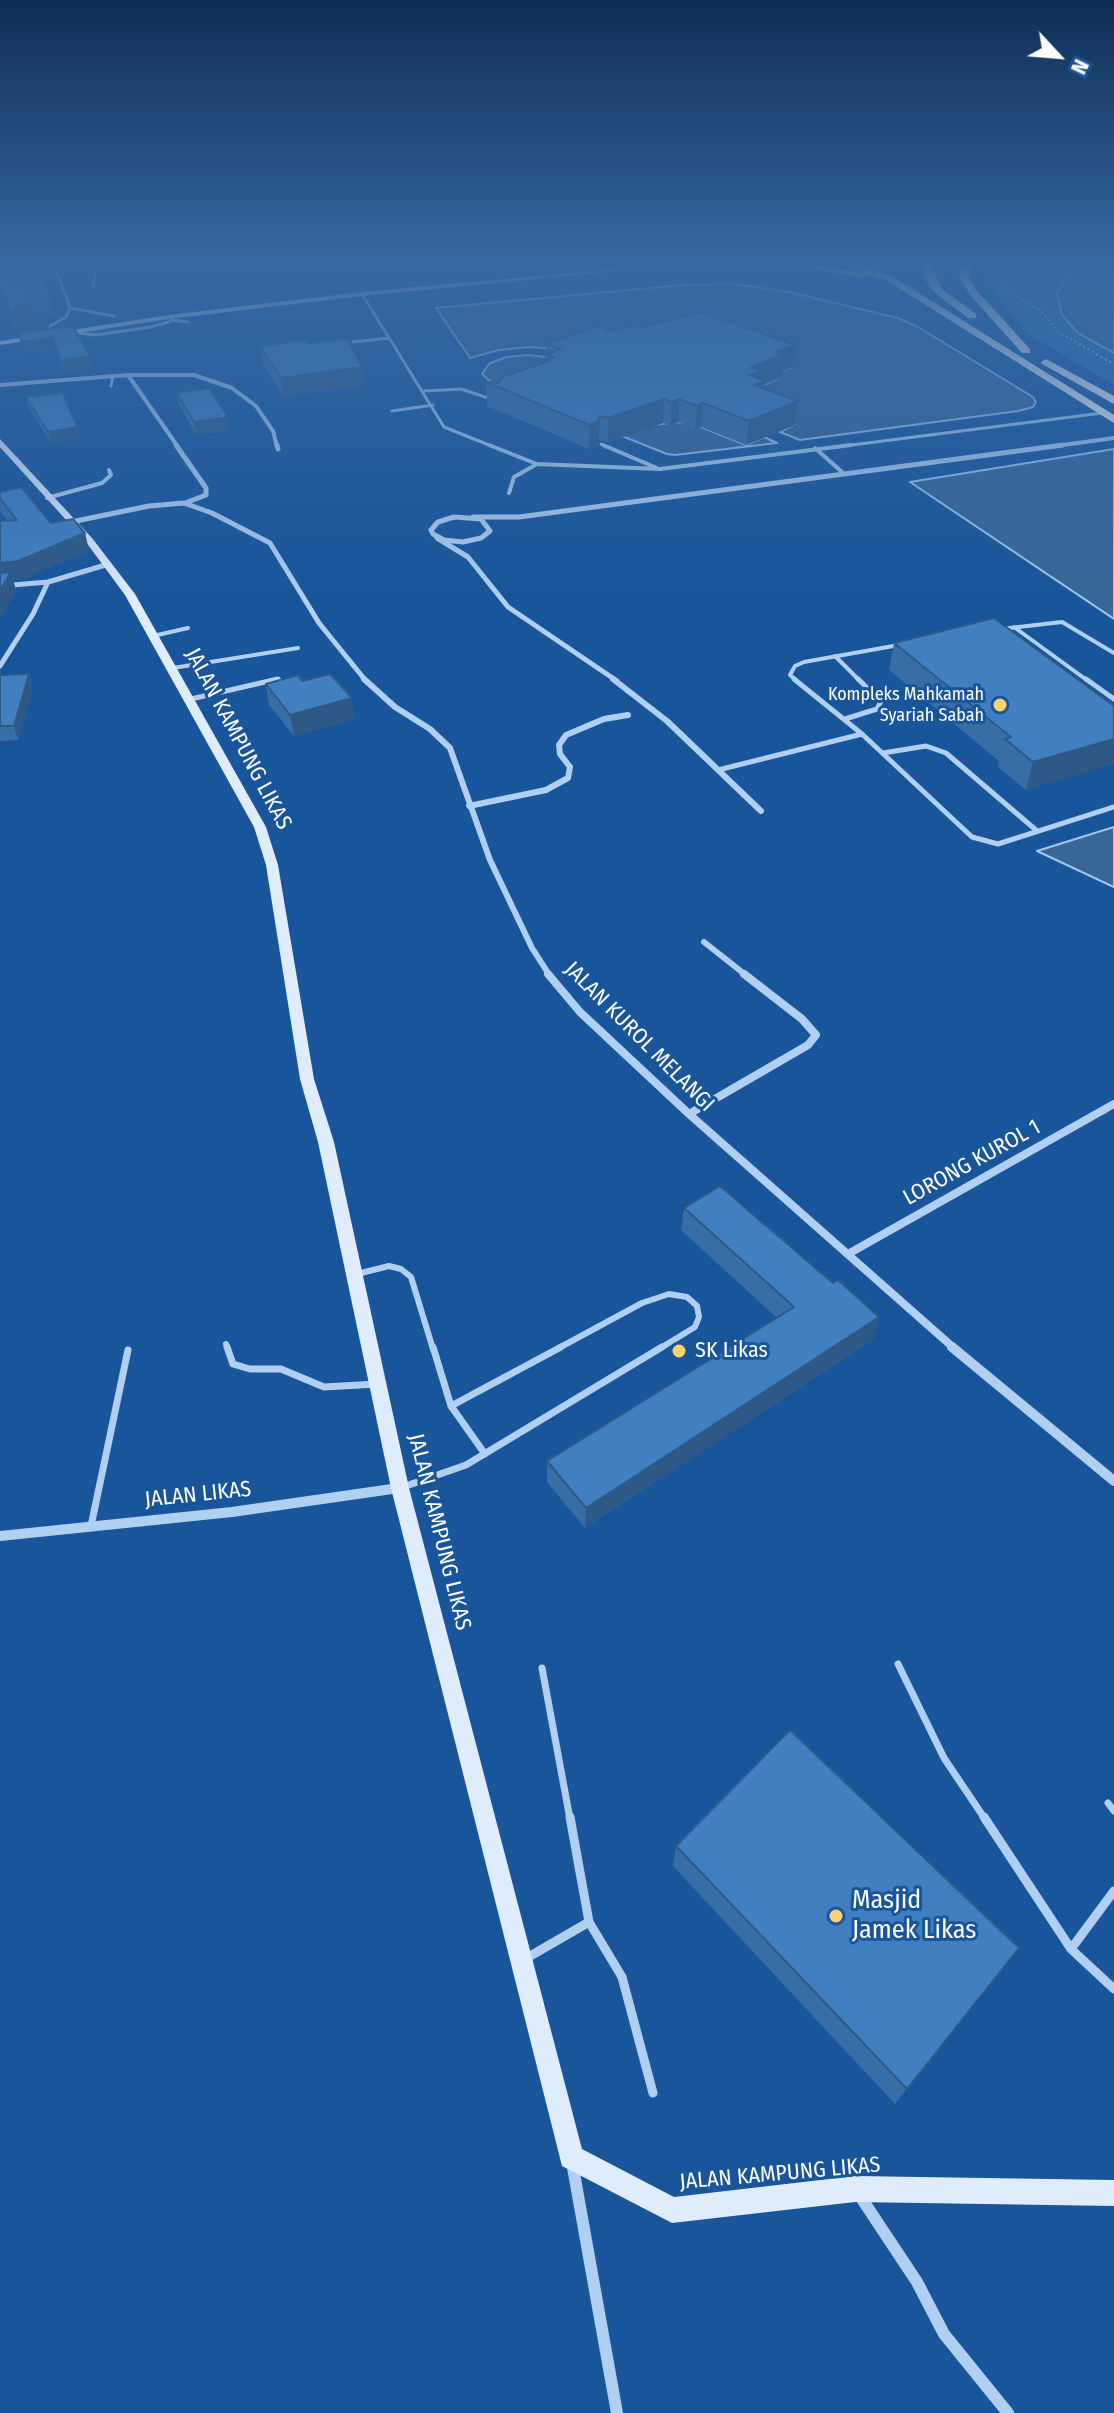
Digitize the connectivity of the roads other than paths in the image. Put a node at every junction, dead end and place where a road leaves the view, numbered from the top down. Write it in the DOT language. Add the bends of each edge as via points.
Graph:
graph roads {
  1 [pos="413,374"];
  2 [pos="1040,374"];
  3 [pos="1066,374"];
  4 [pos="128,375"];
  5 [pos="113,376"];
  6 [pos="0,385"];
  7 [pos="111,386"];
  8 [pos="424,391"];
  9 [pos="1114,401"];
  10 [pos="498,402"];
  11 [pos="433,405"];
  12 [pos="392,411"];
  13 [pos="1102,413"];
  14 [pos="1114,420"];
  15 [pos="1114,438"];
  16 [pos="0,442"];
  17 [pos="601,444"];
  18 [pos="815,448"];
  19 [pos="278,449"];
  20 [pos="537,464"];
  21 [pos="660,469"];
  22 [pos="109,470"];
  23 [pos="842,472"];
  24 [pos="509,493"];
  25 [pos="47,498"];
  26 [pos="184,503"];
  27 [pos="473,517"];
  28 [pos="519,517"];
  29 [pos="71,522"];
  30 [pos="490,531"];
  31 [pos="437,538"];
  32 [pos="481,538"];
  33 [pos="468,557"];
  34 [pos="109,564"];
  35 [pos="48,582"];
  36 [pos="0,586"];
  37 [pos="1014,627"];
  38 [pos="188,628"];
  39 [pos="1000,629"];
  40 [pos="153,636"];
  41 [pos="911,643"];
  42 [pos="298,648"];
  43 [pos="1114,653"];
  44 [pos="835,656"];
  45 [pos="0,666"];
  46 [pos="173,668"];
  47 [pos="288,694"];
  48 [pos="191,699"];
  49 [pos="1114,699"];
  50 [pos="628,715"];
  51 [pos="845,719"];
  52 [pos="862,734"];
  53 [pos="883,753"];
  54 [pos="718,770"];
  55 [pos="469,806"];
  56 [pos="1114,807"];
  57 [pos="761,811"];
  58 [pos="1036,830"];
  59 [pos="704,942"];
  60 [pos="1114,1104"];
  61 [pos="689,1114"];
  62 [pos="848,1254"];
  63 [pos="354,1275"];
  64 [pos="226,1344"];
  65 [pos="128,1350"];
  66 [pos="377,1384"];
  67 [pos="451,1406"];
  68 [pos="485,1454"];
  69 [pos="1114,1481"];
  70 [pos="400,1488"];
  71 [pos="91,1526"];
  72 [pos="0,1536"];
  73 [pos="898,1664"];
  74 [pos="542,1668"];
  75 [pos="1114,1891"];
  76 [pos="589,1922"];
  77 [pos="1071,1949"];
  78 [pos="522,1961"];
  79 [pos="1114,1989"];
  80 [pos="653,2093"];
  81 [pos="571,2157"];
  82 [pos="855,2189"];
  83 [pos="1114,2193"];
  84 [pos="617,2413"];
  85 [pos="1008,2413"];
  1 -- 8 [label="lane"];
  2 -- 13 [label="highway"];
  3 -- 9 [label="highway"];
  4 -- 5 [label="street"];
  4 -- 19 [label="street" via="194,375 232,388 267,418"];
  4 -- 26 [label="street" via="207,492"];
  5 -- 6 [label="street"];
  5 -- 7 [label="lane"];
  8 -- 10 [label="lane" via="461,389"];
  8 -- 11 [label="lane"];
  11 -- 12 [label="lane"];
  11 -- 20 [label="lane" via="444,427"];
  13 -- 14 [label="highway"];
  13 -- 18 [label="lane"];
  15 -- 23 [label="street"];
  16 -- 25 [label="main road, JALAN KAMPUNG LIKAS"];
  17 -- 21 [label="lane"];
  18 -- 21 [label="lane"];
  18 -- 23 [label="lane"];
  20 -- 21 [label="lane"];
  20 -- 24 [label="lane" via="514,477"];
  22 -- 25 [label="lane" via="111,475 102,483"];
  23 -- 28 [label="street"];
  25 -- 29 [label="main road, JALAN KAMPUNG LIKAS"];
  26 -- 29 [label="street, JALAN KUROL MELANGI"];
  26 -- 55 [label="street, JALAN KUROL MELANGI" via="270,543 354,669 450,748"];
  27 -- 28 [label="street"];
  27 -- 30 [label="street" via="487,523"];
  27 -- 31 [label="street" via="438,522 431,530"];
  28 -- 30 [label="street"];
  29 -- 34 [label="main road, JALAN KAMPUNG LIKAS"];
  30 -- 32 [label="street"];
  31 -- 32 [label="street"];
  31 -- 33 [label="street"];
  32 -- 33 [label="street"];
  33 -- 54 [label="street" via="508,607 625,686"];
  34 -- 35 [label="street"];
  34 -- 40 [label="main road, JALAN KAMPUNG LIKAS"];
  35 -- 36 [label="street"];
  35 -- 45 [label="street"];
  37 -- 39 [label="lane"];
  37 -- 43 [label="lane" via="1062,622"];
  37 -- 49 [label="lane"];
  38 -- 40 [label="lane"];
  40 -- 46 [label="main road, JALAN KAMPUNG LIKAS"];
  41 -- 44 [label="lane"];
  42 -- 46 [label="lane"];
  44 -- 51 [label="lane" via="881,701 877,709"];
  44 -- 51 [label="lane" via="804,662 790,675"];
  46 -- 48 [label="main road, JALAN KAMPUNG LIKAS"];
  47 -- 48 [label="lane" via="278,679"];
  48 -- 63 [label="main road, JALAN KAMPUNG LIKAS" via="260,827 272,865 307,1079"];
  50 -- 55 [label="street" via="566,735 559,745 570,767 568,778 546,790"];
  51 -- 52 [label="lane"];
  52 -- 53 [label="lane"];
  52 -- 54 [label="lane"];
  53 -- 58 [label="lane" via="926,746 946,753"];
  53 -- 58 [label="lane" via="972,837 998,844"];
  54 -- 57 [label="street"];
  55 -- 61 [label="street, JALAN KUROL MELANGI" via="541,965 580,1012"];
  56 -- 58 [label="lane"];
  59 -- 61 [label="street" via="816,1035 808,1045"];
  60 -- 62 [label="street, LORONG KUROL 1"];
  61 -- 62 [label="street, JALAN KUROL MELANGI"];
  62 -- 69 [label="street, JALAN KUROL MELANGI"];
  63 -- 66 [label="main road, JALAN KAMPUNG LIKAS"];
  63 -- 67 [label="lane" via="389,1266 411,1277"];
  64 -- 66 [label="lane" via="233,1364 250,1369 281,1369 324,1387"];
  65 -- 71 [label="lane"];
  66 -- 70 [label="main road, JALAN KAMPUNG LIKAS"];
  67 -- 68 [label="lane"];
  67 -- 68 [label="lane" via="642,1303 669,1294 687,1297 697,1306 695,1327"];
  68 -- 70 [label="lane"];
  70 -- 71 [label="street, JALAN LIKAS"];
  70 -- 78 [label="main road, JALAN KAMPUNG LIKAS"];
  71 -- 72 [label="street, JALAN LIKAS"];
  73 -- 77 [label="lane" via="944,1758"];
  74 -- 76 [label="lane"];
  75 -- 77 [label="lane"];
  76 -- 78 [label="lane"];
  76 -- 80 [label="lane" via="622,1977"];
  77 -- 79 [label="lane"];
  78 -- 81 [label="main road, JALAN KAMPUNG LIKAS"];
  81 -- 82 [label="main road, JALAN KAMPUNG LIKAS" via="672,2210"];
  81 -- 84 [label="street"];
  82 -- 83 [label="main road, JALAN KAMPUNG LIKAS"];
  82 -- 85 [label="street" via="917,2282 944,2334"];
}
